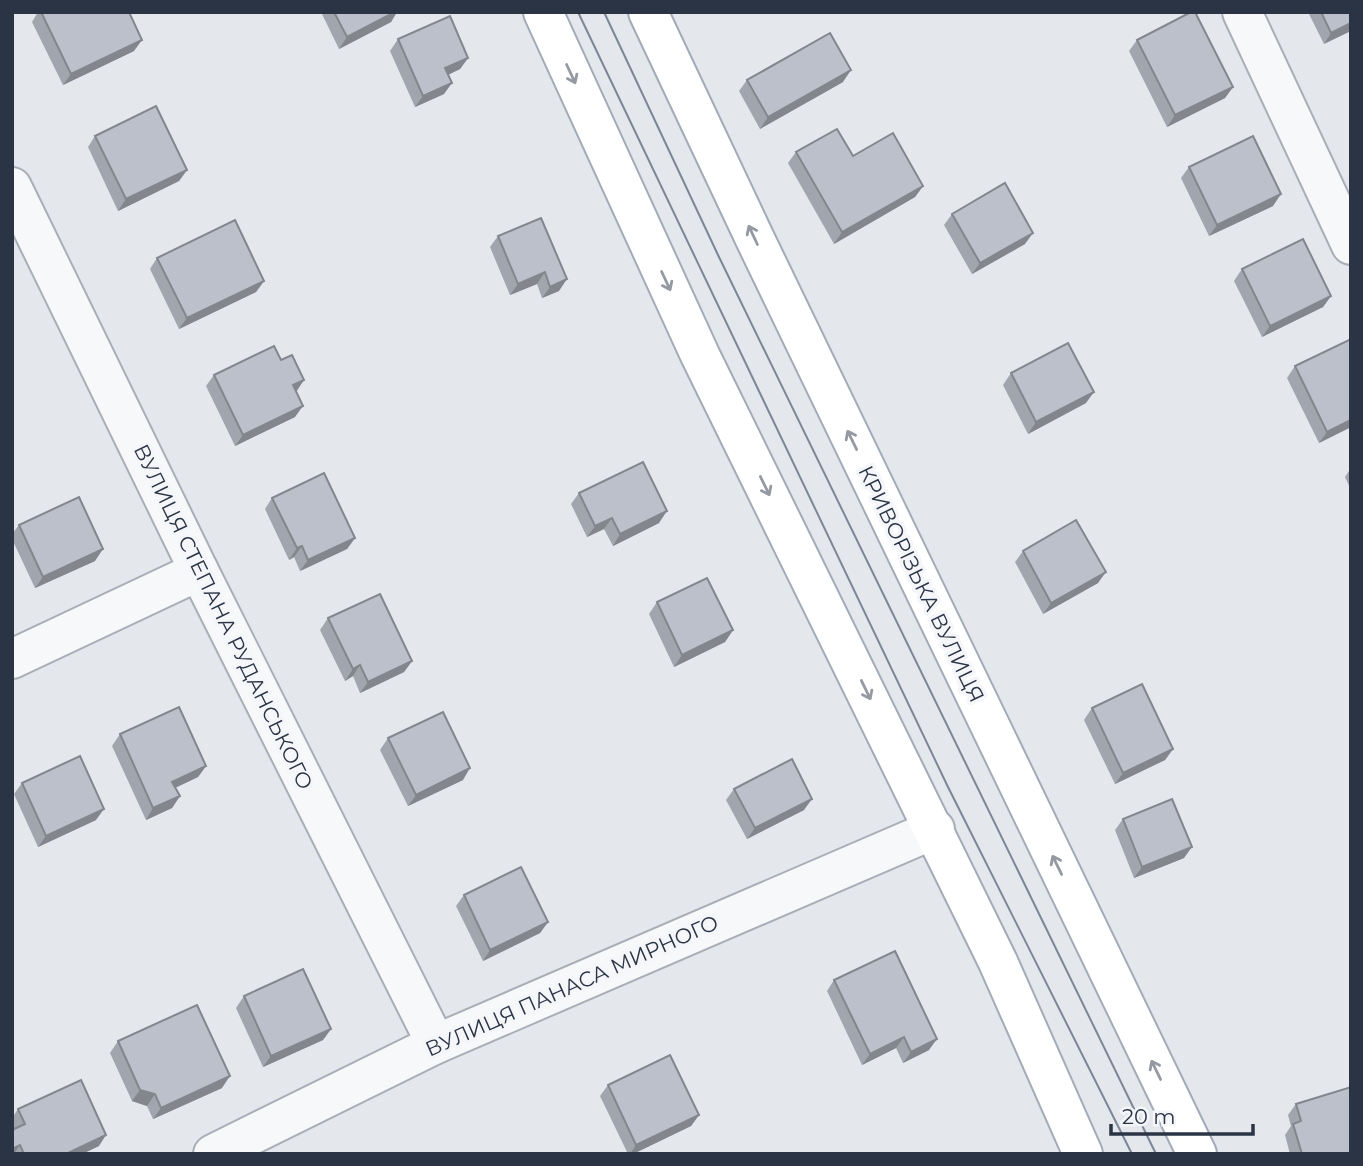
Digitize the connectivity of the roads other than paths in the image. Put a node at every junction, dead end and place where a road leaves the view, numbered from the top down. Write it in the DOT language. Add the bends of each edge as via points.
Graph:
graph roads {
  1 [pos="543,12"];
  2 [pos="648,12"];
  3 [pos="1242,12"];
  4 [pos="12,187"];
  5 [pos="1351,245"];
  6 [pos="199,571"];
  7 [pos="12,659"];
  8 [pos="935,829"];
  9 [pos="436,1044"];
  10 [pos="213,1154"];
  11 [pos="1083,1154"];
  12 [pos="1197,1154"];
  1 -- 8 [label="main road, one-way" via="700,355"];
  12 -- 2 [label="main road, КРИВОРІЗЬКА ВУЛИЦЯ, one-way"];
  3 -- 5 [label="street"];
  4 -- 6 [label="street, ВУЛИЦЯ СТЕПАНА РУДАНСЬКОГО"];
  6 -- 7 [label="street"];
  6 -- 9 [label="street, ВУЛИЦЯ СТЕПАНА РУДАНСЬКОГО"];
  8 -- 9 [label="street, ВУЛИЦЯ ПАНАСА МИРНОГО"];
  8 -- 11 [label="main road"];
  9 -- 10 [label="street, ВУЛИЦЯ ПАНАСА МИРНОГО"];
}
